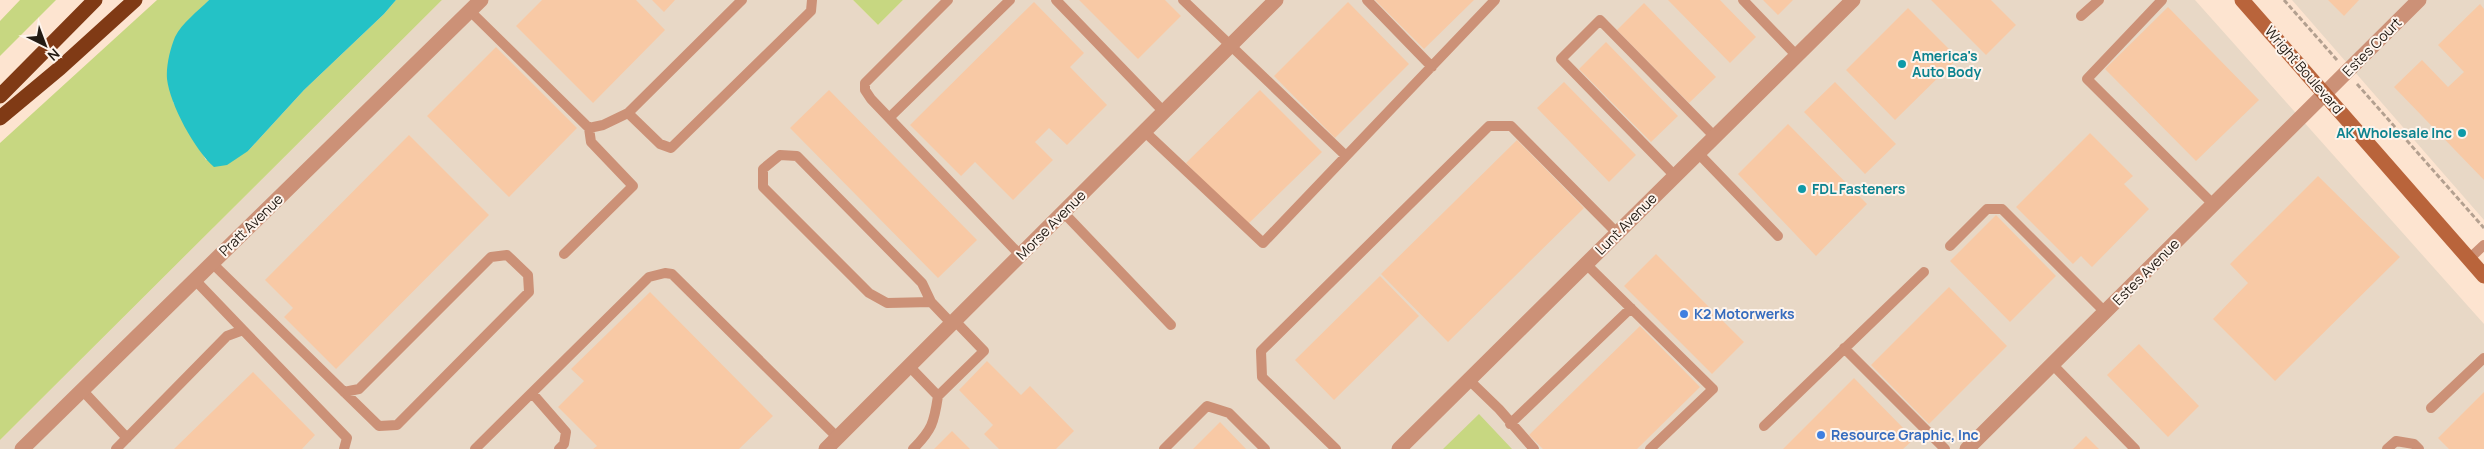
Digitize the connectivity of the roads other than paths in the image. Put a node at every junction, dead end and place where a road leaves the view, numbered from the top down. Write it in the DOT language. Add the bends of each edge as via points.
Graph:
graph roads {
  1 [pos="96,0"];
  2 [pos="135,0"];
  3 [pos="742,0"];
  4 [pos="812,0"];
  5 [pos="948,0"];
  6 [pos="1010,0"];
  7 [pos="1056,0"];
  8 [pos="1183,0"];
  9 [pos="1276,0"];
  10 [pos="1367,0"];
  11 [pos="1495,0"];
  12 [pos="1743,0"];
  13 [pos="1853,0"];
  14 [pos="2099,0"];
  15 [pos="2162,0"];
  16 [pos="2242,0"];
  17 [pos="2420,0"];
  18 [pos="475,5"];
  19 [pos="2081,16"];
  20 [pos="1230,45"];
  21 [pos="1797,56"];
  22 [pos="1432,66"];
  23 [pos="2325,94"];
  24 [pos="0,96"];
  25 [pos="1164,112"];
  26 [pos="628,113"];
  27 [pos="0,118"];
  28 [pos="889,118"];
  29 [pos="589,128"];
  30 [pos="1144,131"];
  31 [pos="1715,137"];
  32 [pos="1698,153"];
  33 [pos="1346,156"];
  34 [pos="1675,176"];
  35 [pos="2214,205"];
  36 [pos="1063,212"];
  37 [pos="1618,233"];
  38 [pos="1778,236"];
  39 [pos="2484,245"];
  40 [pos="1950,246"];
  41 [pos="564,254"];
  42 [pos="1020,255"];
  43 [pos="2469,260"];
  44 [pos="212,263"];
  45 [pos="1586,264"];
  46 [pos="1924,272"];
  47 [pos="2484,276"];
  48 [pos="195,280"];
  49 [pos="931,302"];
  50 [pos="1631,308"];
  51 [pos="2105,312"];
  52 [pos="953,322"];
  53 [pos="1171,325"];
  54 [pos="243,330"];
  55 [pos="1844,348"];
  56 [pos="2484,358"];
  57 [pos="2052,364"];
  58 [pos="909,366"];
  59 [pos="1469,380"];
  60 [pos="82,390"];
  61 [pos="344,392"];
  62 [pos="532,393"];
  63 [pos="938,396"];
  64 [pos="2431,408"];
  65 [pos="1510,424"];
  66 [pos="1764,426"];
  67 [pos="127,438"];
  68 [pos="838,438"];
  69 [pos="22,449"];
  70 [pos="116,449"];
  71 [pos="344,449"];
  72 [pos="475,449"];
  73 [pos="559,449"];
  74 [pos="826,449"];
  75 [pos="913,449"];
  76 [pos="1164,449"];
  77 [pos="1265,449"];
  78 [pos="1336,449"];
  79 [pos="1399,449"];
  80 [pos="1534,449"];
  81 [pos="1650,449"];
  82 [pos="1945,449"];
  83 [pos="1966,449"];
  84 [pos="2136,449"];
  85 [pos="2387,449"];
  86 [pos="2419,449"];
  1 -- 24 [label="highway"];
  2 -- 27 [label="highway"];
  3 -- 26 [label="lane"];
  4 -- 26 [label="lane" via="811,11 671,148 660,144"];
  5 -- 28 [label="lane" via="865,83 871,99"];
  6 -- 28 [label="lane"];
  7 -- 25 [label="lane"];
  8 -- 20 [label="lane"];
  9 -- 20 [label="street, Morse Avenue"];
  10 -- 22 [label="lane"];
  11 -- 22 [label="lane"];
  12 -- 21 [label="lane"];
  13 -- 21 [label="street, Lunt Avenue"];
  14 -- 19 [label="lane"];
  15 -- 35 [label="lane" via="2087,80"];
  16 -- 23 [label="street, Wright Boulevard"];
  17 -- 23 [label="street, Estes Court"];
  18 -- 29 [label="lane"];
  18 -- 44 [label="street, Pratt Avenue"];
  20 -- 25 [label="street, Morse Avenue"];
  20 -- 33 [label="lane"];
  21 -- 31 [label="street, Lunt Avenue"];
  22 -- 33 [label="lane"];
  23 -- 35 [label="street, Estes Avenue"];
  23 -- 43 [label="street, Wright Boulevard"];
  25 -- 30 [label="street, Morse Avenue"];
  26 -- 29 [label="lane"];
  28 -- 42 [label="lane"];
  29 -- 41 [label="lane" via="591,142 633,186"];
  30 -- 33 [label="lane" via="1263,243"];
  30 -- 36 [label="street, Morse Avenue"];
  31 -- 32 [label="street, Lunt Avenue"];
  31 -- 34 [label="lane" via="1600,20 1561,59"];
  32 -- 34 [label="street, Lunt Avenue"];
  32 -- 38 [label="lane"];
  34 -- 37 [label="street, Lunt Avenue"];
  35 -- 51 [label="street, Estes Avenue"];
  36 -- 42 [label="street, Morse Avenue"];
  36 -- 53 [label="lane"];
  37 -- 45 [label="street, Lunt Avenue"];
  37 -- 78 [label="lane" via="1511,126 1489,126 1260,351 1262,377"];
  39 -- 43 [label="lane"];
  40 -- 51 [label="lane" via="1987,210 2002,209"];
  42 -- 52 [label="street, Morse Avenue"];
  43 -- 47 [label="street, Wright Boulevard"];
  44 -- 48 [label="street, Pratt Avenue"];
  44 -- 61 [label="lane"];
  45 -- 50 [label="lane"];
  45 -- 59 [label="street, Lunt Avenue"];
  46 -- 55 [label="lane"];
  48 -- 54 [label="lane"];
  48 -- 60 [label="street, Pratt Avenue"];
  49 -- 49 [label="lane" via="922,283 797,156 780,155 763,169 763,187 869,293 887,303"];
  49 -- 52 [label="lane"];
  50 -- 65 [label="lane"];
  50 -- 81 [label="lane" via="1712,389"];
  51 -- 57 [label="street, Estes Avenue"];
  52 -- 58 [label="street, Morse Avenue"];
  52 -- 63 [label="lane" via="984,351"];
  54 -- 67 [label="lane" via="227,336"];
  54 -- 71 [label="lane" via="346,438"];
  55 -- 66 [label="lane"];
  55 -- 82 [label="lane"];
  56 -- 64 [label="lane"];
  57 -- 83 [label="street, Estes Avenue"];
  57 -- 84 [label="lane"];
  58 -- 63 [label="lane"];
  58 -- 68 [label="street, Morse Avenue"];
  59 -- 65 [label="lane"];
  59 -- 79 [label="street, Lunt Avenue"];
  60 -- 67 [label="lane"];
  60 -- 69 [label="street, Pratt Avenue"];
  61 -- 61 [label="lane" via="379,426 397,425 529,292 528,275 507,255 491,257 359,389"];
  62 -- 68 [label="lane" via="649,277 672,274"];
  62 -- 72 [label="lane"];
  62 -- 73 [label="lane" via="566,432 564,444"];
  63 -- 75 [label="lane" via="934,423"];
  65 -- 80 [label="lane"];
  67 -- 70 [label="lane"];
  68 -- 74 [label="street, Morse Avenue"];
  76 -- 77 [label="lane" via="1207,406 1230,413"];
  85 -- 86 [label="lane" via="2396,441 2414,444"];
}
